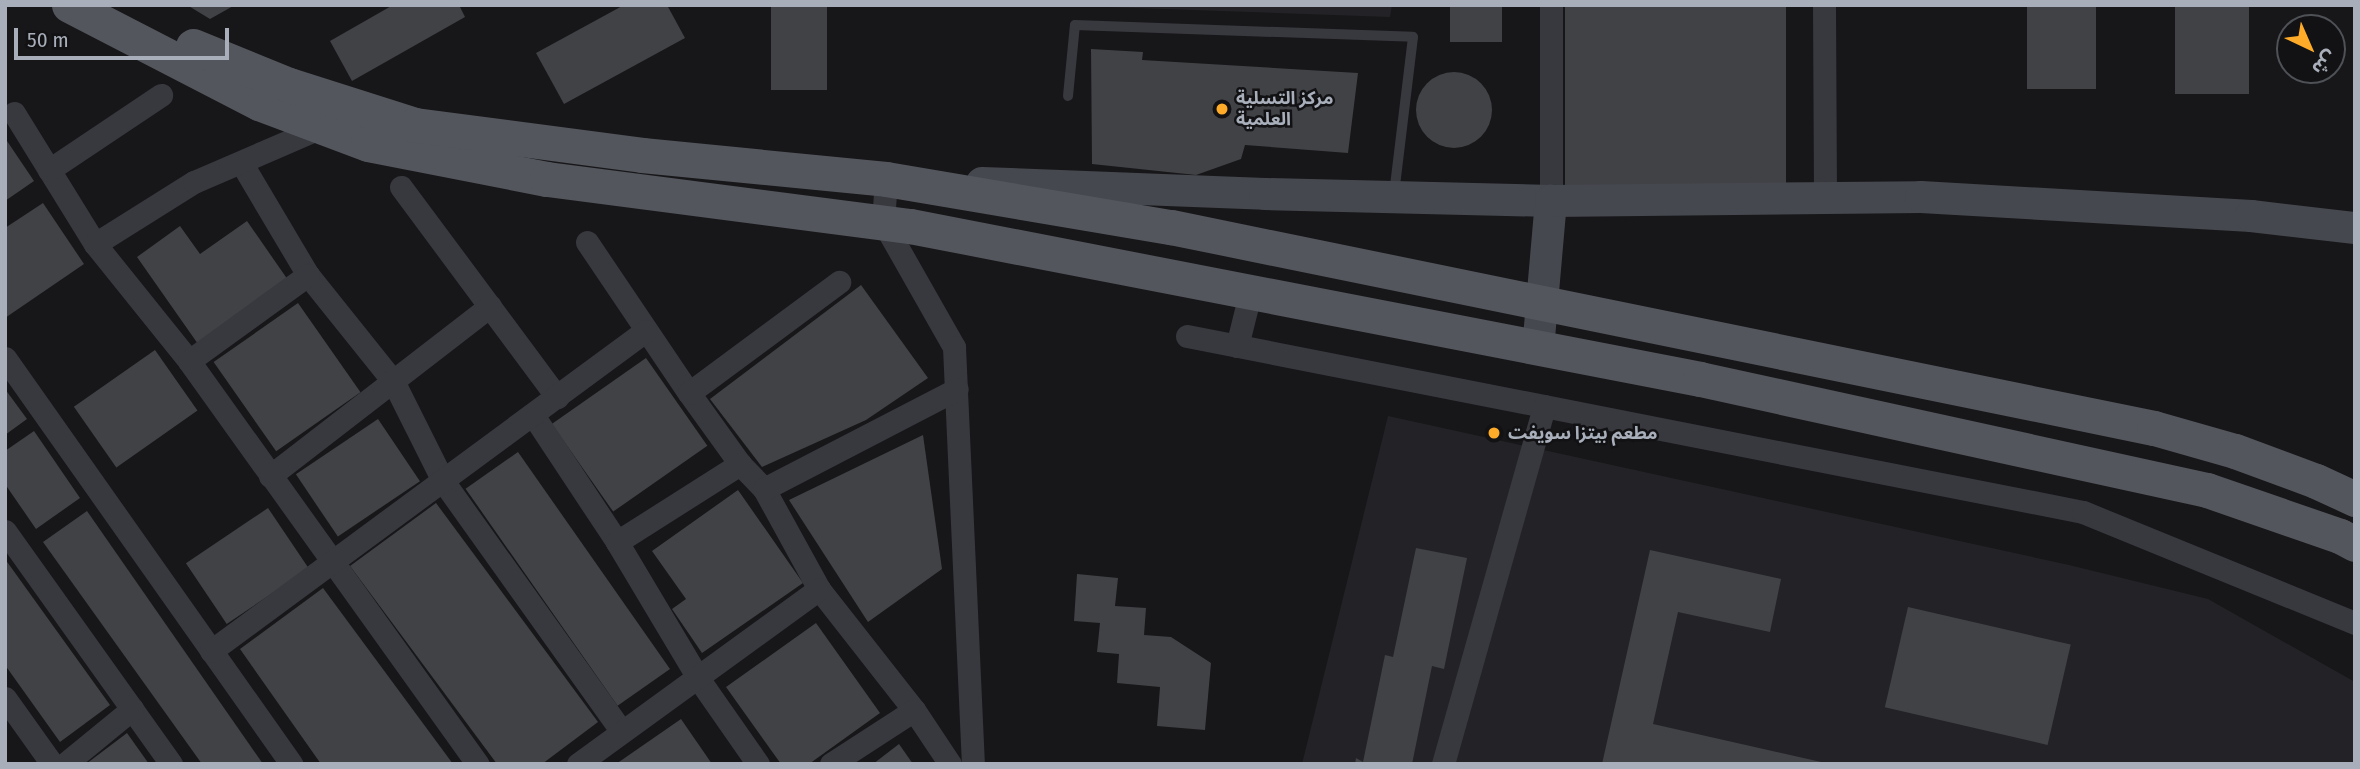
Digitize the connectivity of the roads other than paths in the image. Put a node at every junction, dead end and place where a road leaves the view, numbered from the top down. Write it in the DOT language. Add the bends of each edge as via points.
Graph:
graph roads {
  1 [pos="69,5"];
  2 [pos="118,5"];
  3 [pos="1551,5"];
  4 [pos="1824,5"];
  5 [pos="161,95"];
  6 [pos="1068,96"];
  7 [pos="14,113"];
  8 [pos="322,127"];
  9 [pos="243,164"];
  10 [pos="49,170"];
  11 [pos="886,179"];
  12 [pos="401,187"];
  13 [pos="1394,197"];
  14 [pos="1825,199"];
  15 [pos="1551,201"];
  16 [pos="883,222"];
  17 [pos="2355,229"];
  18 [pos="587,242"];
  19 [pos="95,244"];
  20 [pos="308,275"];
  21 [pos="839,282"];
  22 [pos="1250,294"];
  23 [pos="1542,301"];
  24 [pos="490,306"];
  25 [pos="645,331"];
  26 [pos="1187,336"];
  27 [pos="1237,346"];
  28 [pos="1538,349"];
  29 [pos="5,358"];
  30 [pos="189,361"];
  31 [pos="393,382"];
  32 [pos="957,389"];
  33 [pos="689,393"];
  34 [pos="557,397"];
  35 [pos="1544,406"];
  36 [pos="533,415"];
  37 [pos="740,464"];
  38 [pos="270,476"];
  39 [pos="443,481"];
  40 [pos="764,489"];
  41 [pos="2355,499"];
  42 [pos="5,531"];
  43 [pos="618,542"];
  44 [pos="2355,544"];
  45 [pos="332,561"];
  46 [pos="819,589"];
  47 [pos="2355,623"];
  48 [pos="211,650"];
  49 [pos="698,678"];
  50 [pos="5,698"];
  51 [pos="132,709"];
  52 [pos="914,709"];
  53 [pos="621,731"];
  54 [pos="52,764"];
  55 [pos="65,764"];
  56 [pos="171,764"];
  57 [pos="291,764"];
  58 [pos="478,764"];
  59 [pos="578,764"];
  60 [pos="758,764"];
  61 [pos="831,764"];
  62 [pos="950,764"];
  63 [pos="973,764"];
  64 [pos="1443,764"];
  1 -- 8 [label="main road" via="259,103"];
  2 -- 11 [label="main road" via="202,50 289,85 415,125 642,155"];
  3 -- 15 [label="street"];
  4 -- 14 [label="street"];
  5 -- 10 [label="street"];
  6 -- 13 [label="lane" via="1074,24 1413,37"];
  7 -- 10 [label="street"];
  8 -- 9 [label="street"];
  8 -- 16 [label="main road" via="368,144 547,179"];
  9 -- 19 [label="street" via="194,182"];
  9 -- 20 [label="street"];
  10 -- 19 [label="street"];
  11 -- 13 [label="street"];
  11 -- 16 [label="street"];
  11 -- 23 [label="main road" via="1171,227"];
  12 -- 24 [label="street"];
  13 -- 15 [label="street"];
  14 -- 15 [label="street"];
  14 -- 17 [label="street" via="1921,197 2251,216"];
  15 -- 23 [label="street"];
  16 -- 22 [label="main road"];
  16 -- 32 [label="street" via="954,347"];
  18 -- 25 [label="street"];
  19 -- 30 [label="street"];
  20 -- 30 [label="street"];
  20 -- 31 [label="street"];
  21 -- 33 [label="street"];
  22 -- 27 [label="street"];
  22 -- 28 [label="main road"];
  23 -- 28 [label="street"];
  23 -- 41 [label="main road" via="2154,428 2235,451"];
  24 -- 31 [label="street"];
  24 -- 34 [label="street"];
  25 -- 33 [label="street"];
  25 -- 34 [label="street"];
  26 -- 27 [label="street"];
  27 -- 35 [label="street"];
  28 -- 44 [label="main road" via="1700,379 2207,489"];
  29 -- 48 [label="street"];
  30 -- 38 [label="street"];
  31 -- 38 [label="street"];
  31 -- 39 [label="street"];
  32 -- 40 [label="street"];
  32 -- 63 [label="street"];
  33 -- 37 [label="street"];
  34 -- 36 [label="street"];
  35 -- 47 [label="street" via="2083,512"];
  35 -- 64 [label="street"];
  36 -- 39 [label="street"];
  36 -- 43 [label="street"];
  37 -- 40 [label="street"];
  37 -- 43 [label="street"];
  38 -- 45 [label="street"];
  39 -- 45 [label="street"];
  39 -- 53 [label="street"];
  40 -- 46 [label="street"];
  42 -- 51 [label="street"];
  43 -- 49 [label="street"];
  45 -- 48 [label="street"];
  45 -- 58 [label="street"];
  46 -- 49 [label="street"];
  46 -- 52 [label="street"];
  48 -- 57 [label="street"];
  49 -- 53 [label="street"];
  49 -- 60 [label="street"];
  50 -- 54 [label="street"];
  51 -- 55 [label="street"];
  51 -- 56 [label="street"];
  52 -- 61 [label="street"];
  52 -- 62 [label="street"];
  53 -- 59 [label="street"];
}
